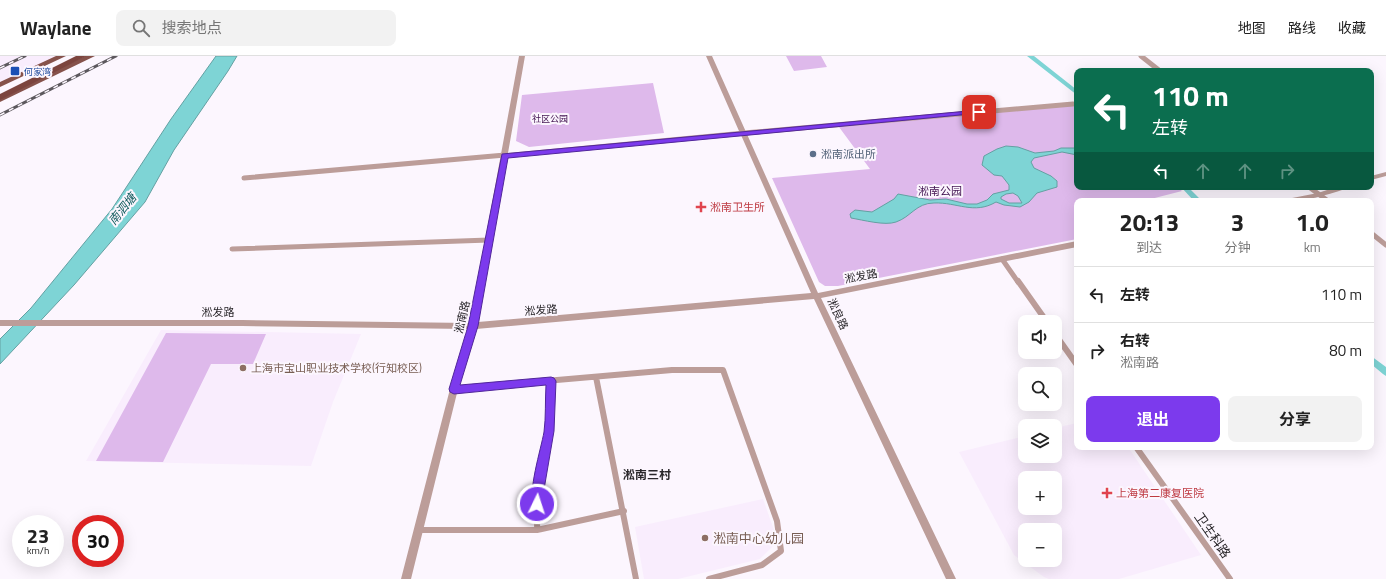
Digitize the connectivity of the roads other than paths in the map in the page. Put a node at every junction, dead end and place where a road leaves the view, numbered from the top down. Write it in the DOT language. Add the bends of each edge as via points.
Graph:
graph roads {
  1 [pos="62,56"];
  2 [pos="69,56"];
  3 [pos="82,56"];
  4 [pos="91,56"];
  5 [pos="522,56"];
  6 [pos="709,56"];
  7 [pos="1141,56"];
  8 [pos="1156,68"];
  9 [pos="0,86"];
  10 [pos="0,89"];
  11 [pos="0,97"];
  12 [pos="0,100"];
  13 [pos="1073,104"];
  14 [pos="744,133"];
  15 [pos="505,155"];
  16 [pos="1386,174"];
  17 [pos="1374,177"];
  18 [pos="244,178"];
  19 [pos="1313,190"];
  20 [pos="1333,190"];
  21 [pos="1319,194"];
  22 [pos="1301,198"];
  23 [pos="1324,198"];
  24 [pos="1374,235"];
  25 [pos="489,240"];
  26 [pos="1386,244"];
  27 [pos="1074,245"];
  28 [pos="232,249"];
  29 [pos="1002,259"];
  30 [pos="816,296"];
  31 [pos="1042,315"];
  32 [pos="1,324"];
  33 [pos="473,326"];
  34 [pos="1062,344"];
  35 [pos="1074,361"];
  36 [pos="596,377"];
  37 [pos="551,381"];
  38 [pos="454,389"];
  39 [pos="1138,450"];
  40 [pos="624,511"];
  41 [pos="418,530"];
  42 [pos="537,530"];
  43 [pos="406,579"];
  44 [pos="636,579"];
  45 [pos="709,579"];
  46 [pos="951,579"];
  47 [pos="1230,579"];
  1 -- 9 [label="main road"];
  2 -- 10 [label="highway"];
  3 -- 11 [label="highway"];
  4 -- 12 [label="main road"];
  5 -- 15 [label="street, 淞南路"];
  6 -- 14 [label="street, 淞良路"];
  7 -- 8 [label="street"];
  13 -- 14 [label="street"];
  14 -- 15 [label="street"];
  14 -- 30 [label="street, 淞良路"];
  15 -- 18 [label="street"];
  15 -- 25 [label="street, 淞南路"];
  16 -- 17 [label="street"];
  19 -- 21 [label="street"];
  20 -- 21 [label="street"];
  21 -- 22 [label="street"];
  21 -- 23 [label="street"];
  24 -- 26 [label="street"];
  25 -- 28 [label="street"];
  25 -- 33 [label="street, 淞南路"];
  27 -- 29 [label="street, 淞发路"];
  29 -- 30 [label="street, 淞发路"];
  29 -- 31 [label="street"];
  30 -- 33 [label="street, 淞发路"];
  30 -- 46 [label="street, 淞良路"];
  32 -- 33 [label="street, 淞发路"];
  33 -- 38 [label="street, 淞南路"];
  34 -- 35 [label="street"];
  36 -- 37 [label="street"];
  36 -- 40 [label="street"];
  36 -- 45 [label="street" via="672,370 723,370 777,520 781,551 762,565"];
  37 -- 38 [label="street"];
  37 -- 42 [label="street" via="549,431 538,491"];
  38 -- 41 [label="street, 淞南路"];
  39 -- 47 [label="street, 卫生科路"];
  40 -- 42 [label="street"];
  40 -- 44 [label="street"];
  41 -- 42 [label="street"];
  41 -- 43 [label="street, 淞南路"];
}
